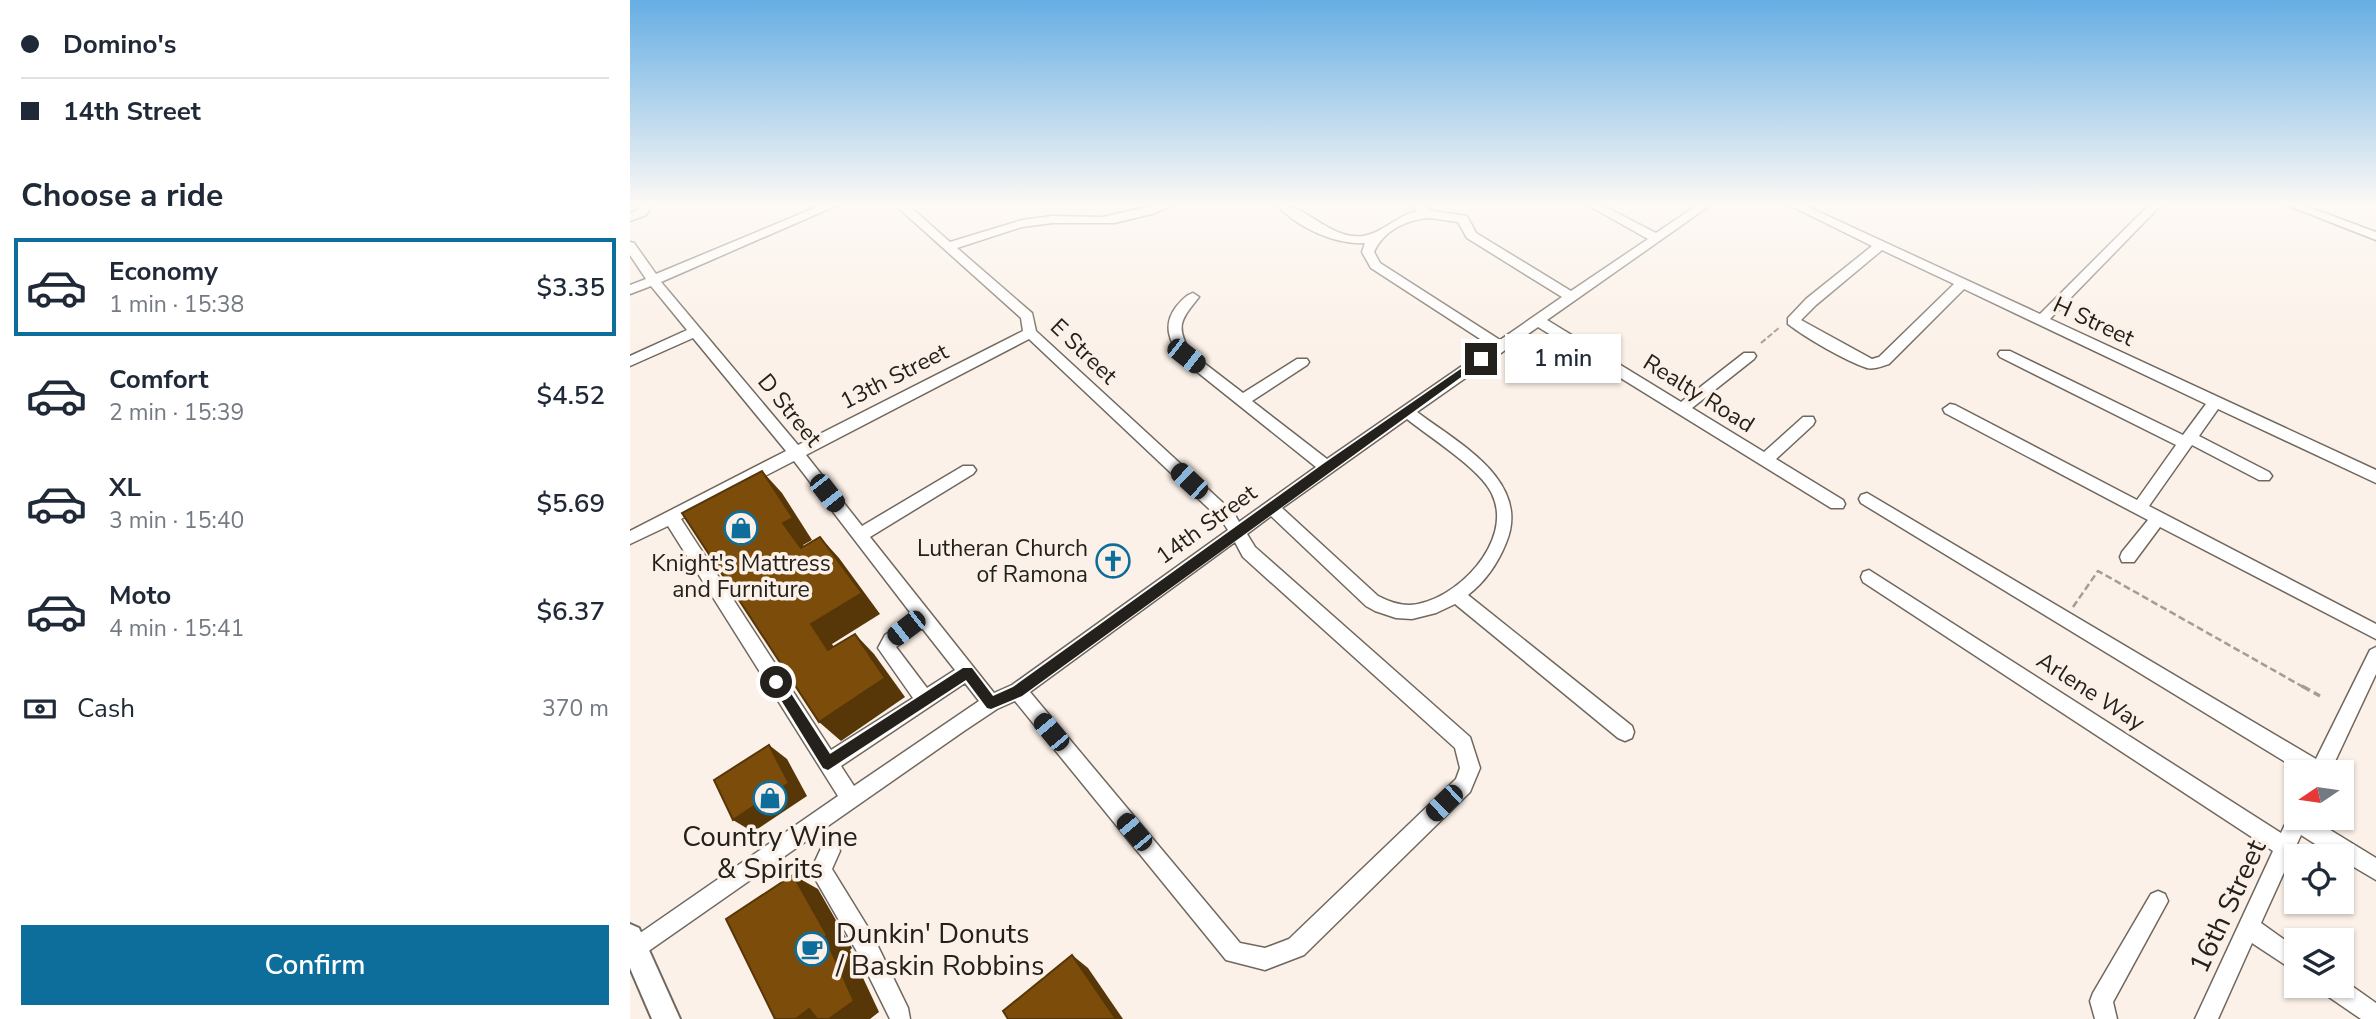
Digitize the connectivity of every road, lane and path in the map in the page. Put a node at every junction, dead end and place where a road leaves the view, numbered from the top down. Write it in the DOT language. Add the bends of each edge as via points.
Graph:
graph roads {
  1 [pos="634,252"];
  2 [pos="721,252"];
  3 [pos="956,252"];
  4 [pos="1368,252"];
  5 [pos="1498,252"];
  6 [pos="1636,252"];
  7 [pos="1873,252"];
  8 [pos="1895,252"];
  9 [pos="2109,252"];
  10 [pos="653,280"];
  11 [pos="1963,283"];
  12 [pos="630,290"];
  13 [pos="1193,297"];
  14 [pos="1571,297"];
  15 [pos="1537,320"];
  16 [pos="2042,320"];
  17 [pos="1793,321"];
  18 [pos="695,332"];
  19 [pos="1030,333"];
  20 [pos="1761,343"];
  21 [pos="1500,346"];
  22 [pos="2005,354"];
  23 [pos="1749,356"];
  24 [pos="630,360"];
  25 [pos="1302,362"];
  26 [pos="1243,400"];
  27 [pos="2215,402"];
  28 [pos="1681,409"];
  29 [pos="1950,409"];
  30 [pos="1406,411"];
  31 [pos="1808,422"];
  32 [pos="2187,440"];
  33 [pos="795,452"];
  34 [pos="1764,461"];
  35 [pos="1326,467"];
  36 [pos="968,470"];
  37 [pos="2264,476"];
  38 [pos="2376,477"];
  39 [pos="1867,499"];
  40 [pos="1837,504"];
  41 [pos="2140,507"];
  42 [pos="1272,508"];
  43 [pos="671,517"];
  44 [pos="2158,518"];
  45 [pos="1239,532"];
  46 [pos="860,535"];
  47 [pos="630,538"];
  48 [pos="2128,557"];
  49 [pos="1869,577"];
  50 [pos="1456,595"];
  51 [pos="924,617"];
  52 [pos="2066,619"];
  53 [pos="2376,632"];
  54 [pos="2376,655"];
  55 [pos="967,672"];
  56 [pos="1018,691"];
  57 [pos="2320,696"];
  58 [pos="925,700"];
  59 [pos="991,703"];
  60 [pos="1625,732"];
  61 [pos="2300,760"];
  62 [pos="2326,760"];
  63 [pos="828,763"];
  64 [pos="851,799"];
  65 [pos="2315,830"];
  66 [pos="2284,847"];
  67 [pos="830,851"];
  68 [pos="2284,852"];
  69 [pos="2376,870"];
  70 [pos="2158,901"];
  71 [pos="2248,928"];
  72 [pos="632,946"];
  73 [pos="2284,953"];
  74 [pos="2350,998"];
  75 [pos="900,1016"];
  76 [pos="2376,1016"];
  77 [pos="666,1019"];
  78 [pos="2106,1019"];
  79 [pos="2206,1019"];
  1 -- 10 [label="street, D Street"];
  2 -- 10 [label="street"];
  3 -- 19 [label="street, E Street" via="1027,316"];
  4 -- 21 [label="street" via="1375,265"];
  5 -- 14 [label="street"];
  6 -- 14 [label="street, 14th Street"];
  7 -- 17 [label="street"];
  8 -- 11 [label="street, H Street"];
  9 -- 16 [label="street"];
  10 -- 12 [label="street"];
  10 -- 18 [label="street, D Street"];
  11 -- 16 [label="street, H Street"];
  11 -- 17 [label="street" via="1884,361 1871,364"];
  13 -- 26 [label="street" via="1182,307 1173,327 1175,339 1186,356"];
  14 -- 15 [label="street, 14th Street"];
  15 -- 21 [label="street, 14th Street"];
  15 -- 28 [label="street, Realty Road"];
  16 -- 27 [label="street, H Street"];
  17 -- 20 [label="path"];
  18 -- 24 [label="street"];
  18 -- 33 [label="street, D Street"];
  19 -- 33 [label="street, 13th Street"];
  19 -- 45 [label="street, E Street"];
  21 -- 30 [label="street, 14th Street"];
  22 -- 32 [label="street"];
  23 -- 28 [label="street"];
  25 -- 26 [label="street"];
  26 -- 35 [label="street"];
  27 -- 32 [label="street"];
  27 -- 38 [label="street, H Street"];
  28 -- 34 [label="street, Realty Road"];
  29 -- 41 [label="street"];
  30 -- 35 [label="street, 14th Street"];
  30 -- 50 [label="street" via="1491,479 1502,496 1506,523 1498,549"];
  31 -- 34 [label="street"];
  32 -- 37 [label="street"];
  32 -- 41 [label="street"];
  33 -- 43 [label="street, 13th Street"];
  33 -- 46 [label="street, D Street"];
  34 -- 40 [label="street, Realty Road"];
  35 -- 42 [label="street, 14th Street"];
  36 -- 46 [label="street"];
  39 -- 52 [label="street"];
  41 -- 44 [label="street"];
  42 -- 45 [label="street, 14th Street"];
  42 -- 50 [label="street" via="1384,608 1410,613"];
  43 -- 47 [label="street, 13th Street"];
  43 -- 63 [label="street"];
  44 -- 48 [label="street"];
  44 -- 53 [label="street"];
  45 -- 56 [label="street, 14th Street"];
  45 -- 56 [label="street, E Street" via="1249,552 1462,744 1470,768 1463,785 1296,947 1265,959 1234,952"];
  46 -- 51 [label="street, D Street"];
  49 -- 66 [label="street, Arlene Way"];
  50 -- 60 [label="street"];
  51 -- 55 [label="street, D Street"];
  51 -- 58 [label="street" via="891,640 887,648"];
  52 -- 57 [label="path" via="2098,571"];
  52 -- 61 [label="street"];
  54 -- 62 [label="street"];
  55 -- 58 [label="street"];
  55 -- 59 [label="street, D Street"];
  56 -- 59 [label="street, 14th Street"];
  58 -- 63 [label="street"];
  59 -- 64 [label="street, 14th Street"];
  63 -- 64 [label="street"];
  64 -- 72 [label="street, 14th Street"];
  65 -- 69 [label="street"];
  67 -- 75 [label="street" via="821,870"];
  68 -- 71 [label="street, 16th Street"];
  70 -- 78 [label="street" via="2101,1001"];
  71 -- 73 [label="street"];
  71 -- 79 [label="street, 16th Street"];
  72 -- 77 [label="main road"];
  74 -- 76 [label="street"];
}
